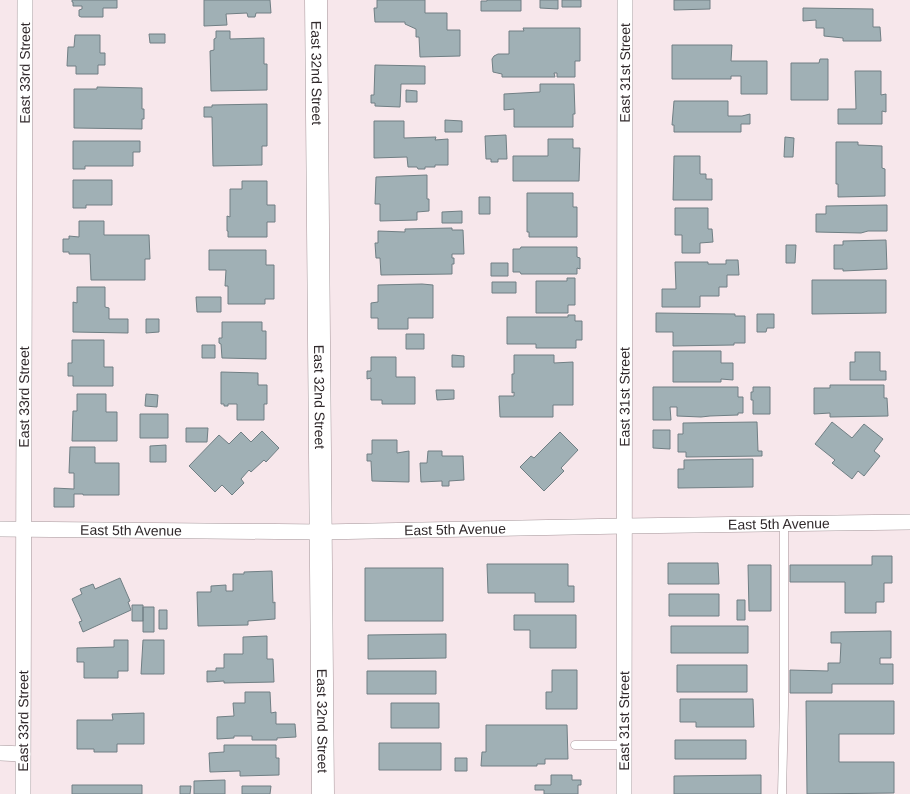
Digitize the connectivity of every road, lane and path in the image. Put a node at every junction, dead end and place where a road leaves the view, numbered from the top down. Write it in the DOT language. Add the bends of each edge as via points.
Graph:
graph roads {
  1 [pos="25,0"];
  2 [pos="316,0"];
  3 [pos="625,0"];
  4 [pos="910,522"];
  5 [pos="784,524"];
  6 [pos="625,526"];
  7 [pos="0,529"];
  8 [pos="22,530"];
  9 [pos="322,532"];
  10 [pos="624,744"];
  11 [pos="575,745"];
  12 [pos="0,753"];
  13 [pos="22,754"];
  14 [pos="22,794"];
  15 [pos="324,794"];
  16 [pos="624,794"];
  17 [pos="782,794"];
  1 -- 8 [label="street, East 33rd Street"];
  2 -- 9 [label="street, East 32nd Street"];
  3 -- 6 [label="street, East 31st Street"];
  4 -- 5 [label="street, East 5th Avenue"];
  5 -- 6 [label="street, East 5th Avenue"];
  5 -- 17 [label="lane"];
  6 -- 9 [label="street, East 5th Avenue"];
  6 -- 10 [label="street, East 31st Street"];
  7 -- 8 [label="street, East 5th Avenue"];
  8 -- 9 [label="street, East 5th Avenue"];
  8 -- 13 [label="street, East 33rd Street"];
  9 -- 15 [label="street, East 32nd Street"];
  10 -- 11 [label="lane"];
  10 -- 16 [label="street, East 31st Street"];
  12 -- 13 [label="street"];
  13 -- 14 [label="street, East 33rd Street"];
}
